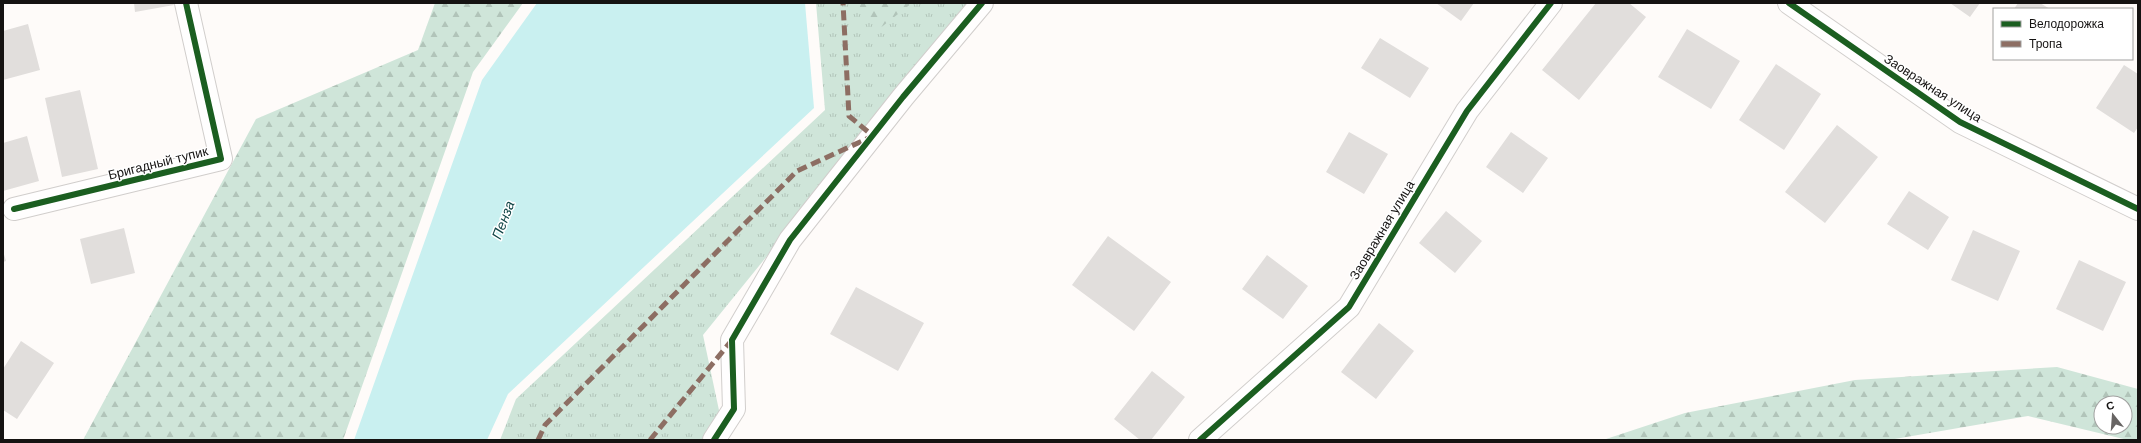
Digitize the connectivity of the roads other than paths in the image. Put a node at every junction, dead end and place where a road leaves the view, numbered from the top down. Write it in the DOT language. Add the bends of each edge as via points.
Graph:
graph roads {
  1 [pos="186,3"];
  2 [pos="982,3"];
  3 [pos="1551,3"];
  4 [pos="1789,3"];
  5 [pos="2138,209"];
  6 [pos="14,210"];
  7 [pos="714,440"];
  8 [pos="1200,440"];
  1 -- 6 [label="street, Бригадный тупик" via="221,159"];
  2 -- 7 [label="street" via="903,97 790,240 732,340 734,408"];
  3 -- 8 [label="street, Заовражная улица" via="1467,111 1349,307"];
  4 -- 5 [label="street, Заовражная улица" via="1960,122"];
}
